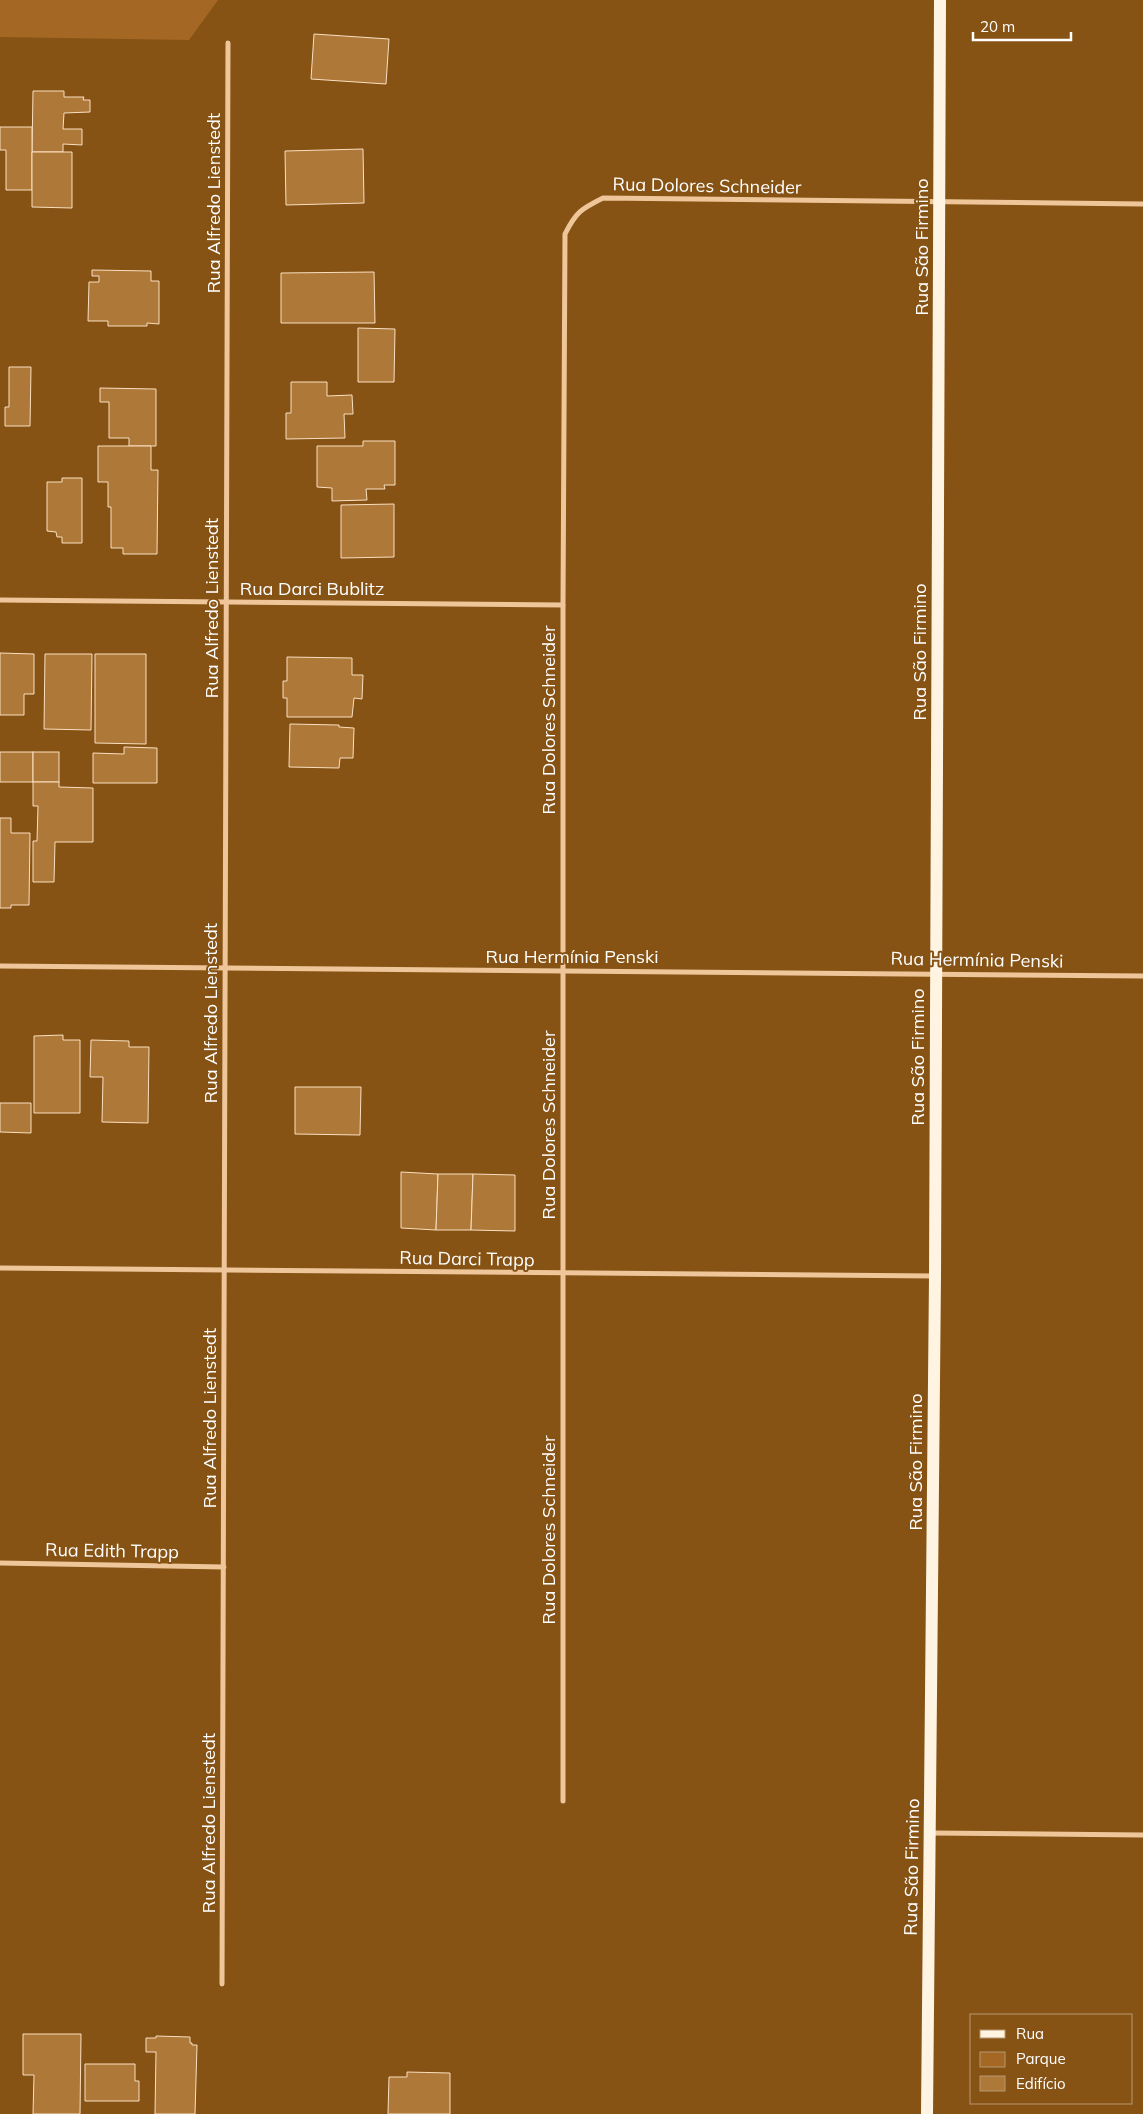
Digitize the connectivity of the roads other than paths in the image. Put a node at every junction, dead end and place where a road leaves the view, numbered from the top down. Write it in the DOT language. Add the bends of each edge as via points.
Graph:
graph roads {
  1 [pos="940,0"];
  2 [pos="228,43"];
  3 [pos="939,202"];
  4 [pos="1143,204"];
  5 [pos="0,600"];
  6 [pos="226,602"];
  7 [pos="563,605"];
  8 [pos="0,966"];
  9 [pos="225,968"];
  10 [pos="563,971"];
  11 [pos="936,974"];
  12 [pos="1143,976"];
  13 [pos="0,1268"];
  14 [pos="224,1270"];
  15 [pos="563,1273"];
  16 [pos="935,1276"];
  17 [pos="0,1562"];
  18 [pos="224,1567"];
  19 [pos="563,1801"];
  20 [pos="930,1833"];
  21 [pos="1143,1835"];
  22 [pos="222,1984"];
  23 [pos="926,2114"];
  1 -- 3 [label="main road, Rua São Firmino"];
  2 -- 6 [label="street, Rua Alfredo Lienstedt"];
  3 -- 4 [label="street, Rua Dolores Schneider"];
  3 -- 7 [label="street, Rua Dolores Schneider" via="603,198 574,216 565,234 563,254"];
  3 -- 11 [label="main road, Rua São Firmino"];
  5 -- 6 [label="street, Rua Darci Bublitz"];
  6 -- 7 [label="street, Rua Darci Bublitz"];
  6 -- 9 [label="street, Rua Alfredo Lienstedt"];
  7 -- 10 [label="street, Rua Dolores Schneider"];
  8 -- 9 [label="street, Rua Hermínia Penski"];
  9 -- 10 [label="street, Rua Hermínia Penski"];
  9 -- 14 [label="street, Rua Alfredo Lienstedt"];
  10 -- 11 [label="street, Rua Hermínia Penski"];
  10 -- 15 [label="street, Rua Dolores Schneider"];
  11 -- 12 [label="street, Rua Hermínia Penski"];
  11 -- 16 [label="main road, Rua São Firmino"];
  13 -- 14 [label="street, Rua Darci Trapp"];
  14 -- 15 [label="street, Rua Darci Trapp"];
  14 -- 18 [label="street, Rua Alfredo Lienstedt"];
  15 -- 16 [label="street, Rua Darci Trapp"];
  15 -- 19 [label="street, Rua Dolores Schneider"];
  16 -- 20 [label="main road, Rua São Firmino"];
  17 -- 18 [label="street, Rua Edith Trapp"];
  18 -- 22 [label="street, Rua Alfredo Lienstedt"];
  20 -- 21 [label="street"];
  20 -- 23 [label="main road, Rua São Firmino"];
}
